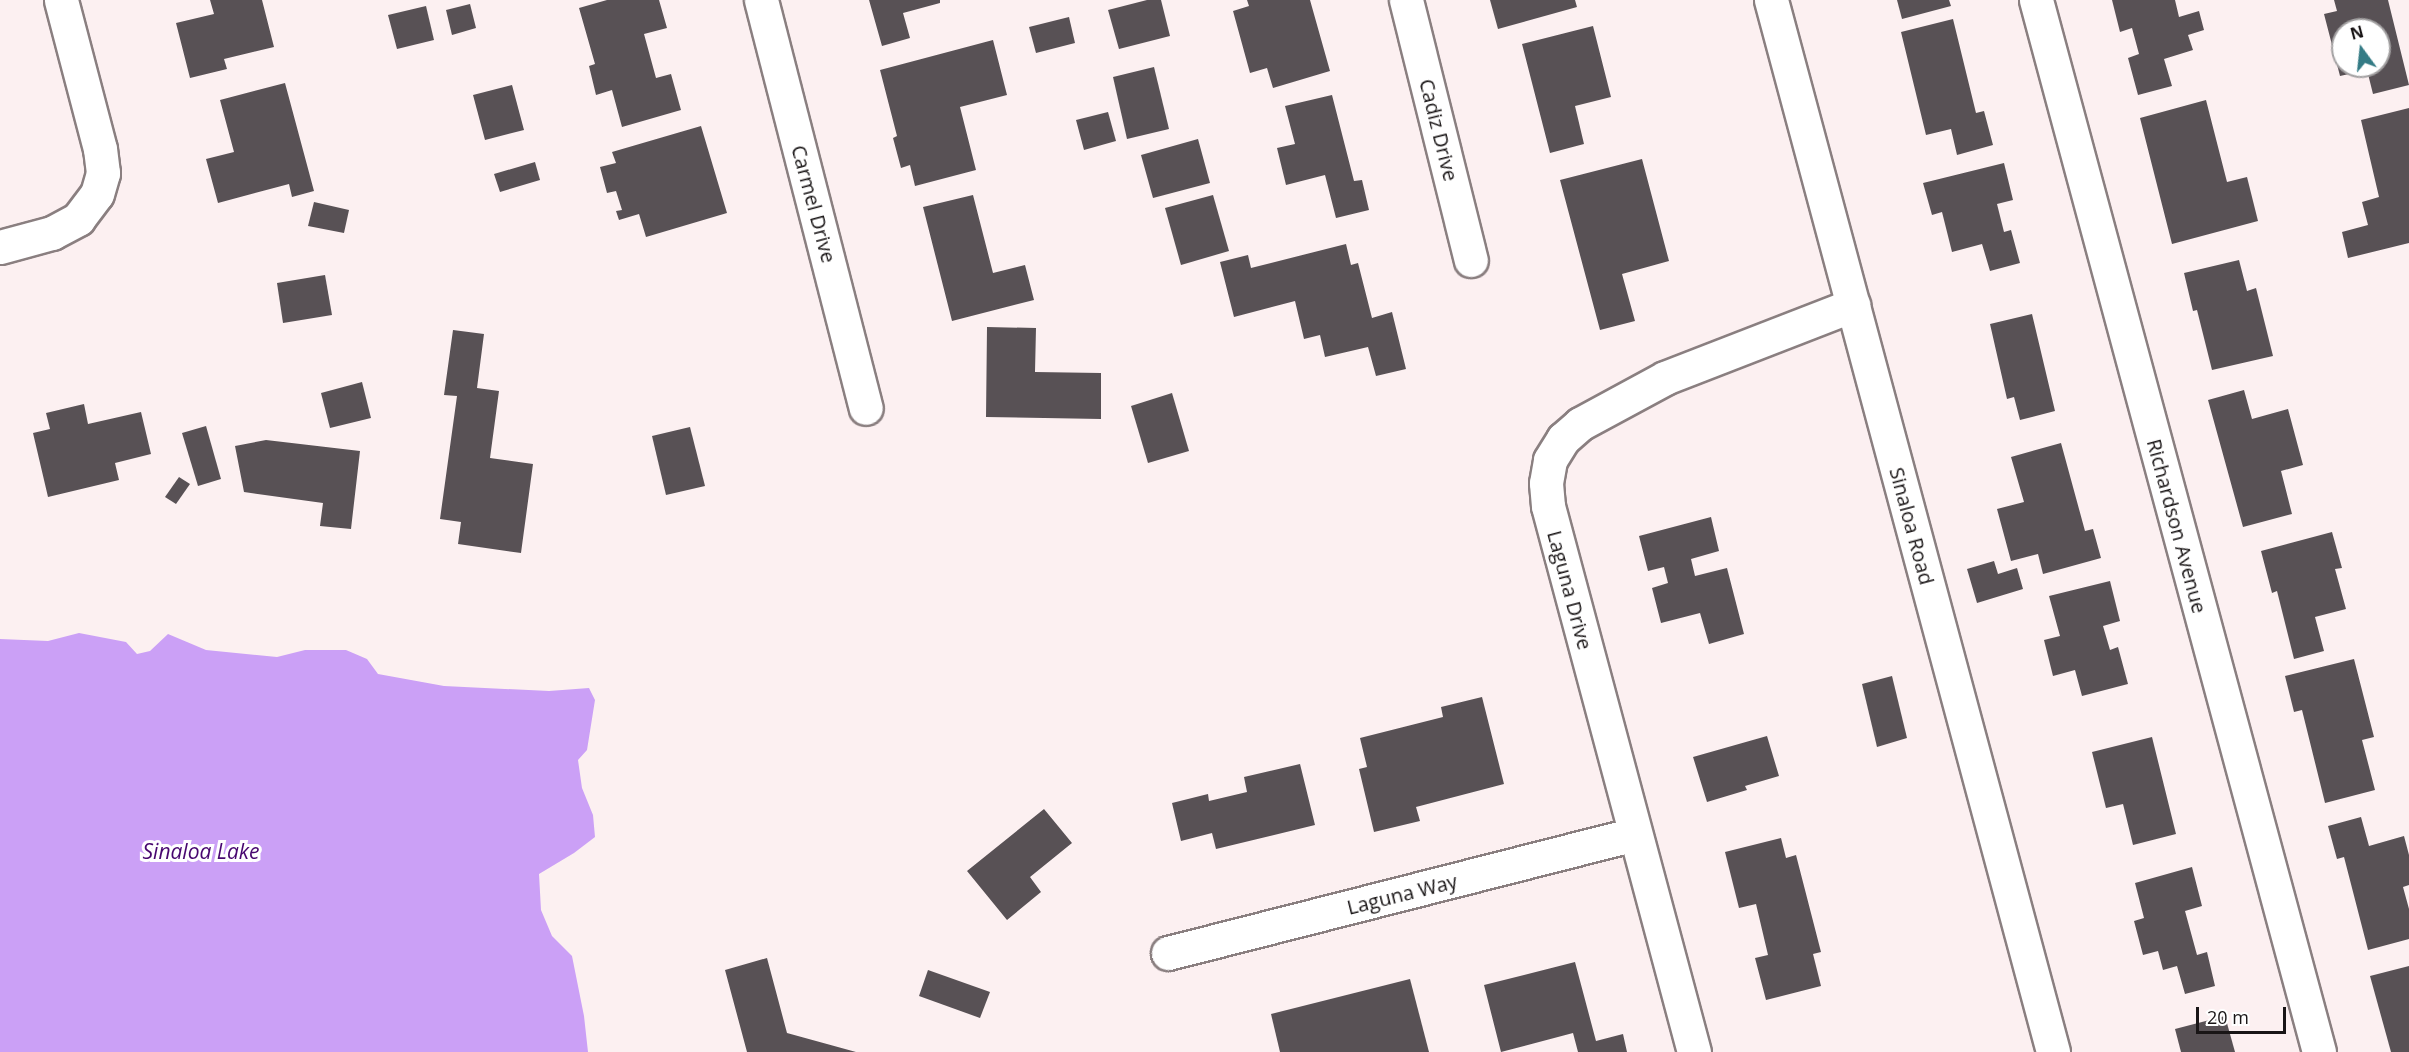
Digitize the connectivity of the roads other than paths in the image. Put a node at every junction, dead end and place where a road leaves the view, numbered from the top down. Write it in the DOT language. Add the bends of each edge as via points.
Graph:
graph roads {
  1 [pos="61,0"];
  2 [pos="761,0"];
  3 [pos="1406,0"];
  4 [pos="1771,0"];
  5 [pos="2036,0"];
  6 [pos="0,247"];
  7 [pos="1471,260"];
  8 [pos="1853,305"];
  9 [pos="866,408"];
  10 [pos="1635,834"];
  11 [pos="1168,953"];
  12 [pos="1694,1052"];
  13 [pos="2053,1052"];
  14 [pos="2319,1052"];
  1 -- 6 [label="street" via="100,149 102,173 97,194 78,219 52,233"];
  2 -- 9 [label="street, Carmel Drive"];
  3 -- 7 [label="street, Cadiz Drive"];
  4 -- 8 [label="street, Sinaloa Road"];
  5 -- 14 [label="street, Richardson Avenue"];
  8 -- 10 [label="street, Laguna Drive" via="1665,378 1580,424 1563,439 1550,460 1545,483 1548,506"];
  8 -- 13 [label="street, Sinaloa Road"];
  10 -- 11 [label="street, Laguna Way"];
  10 -- 12 [label="street, Laguna Drive"];
}
